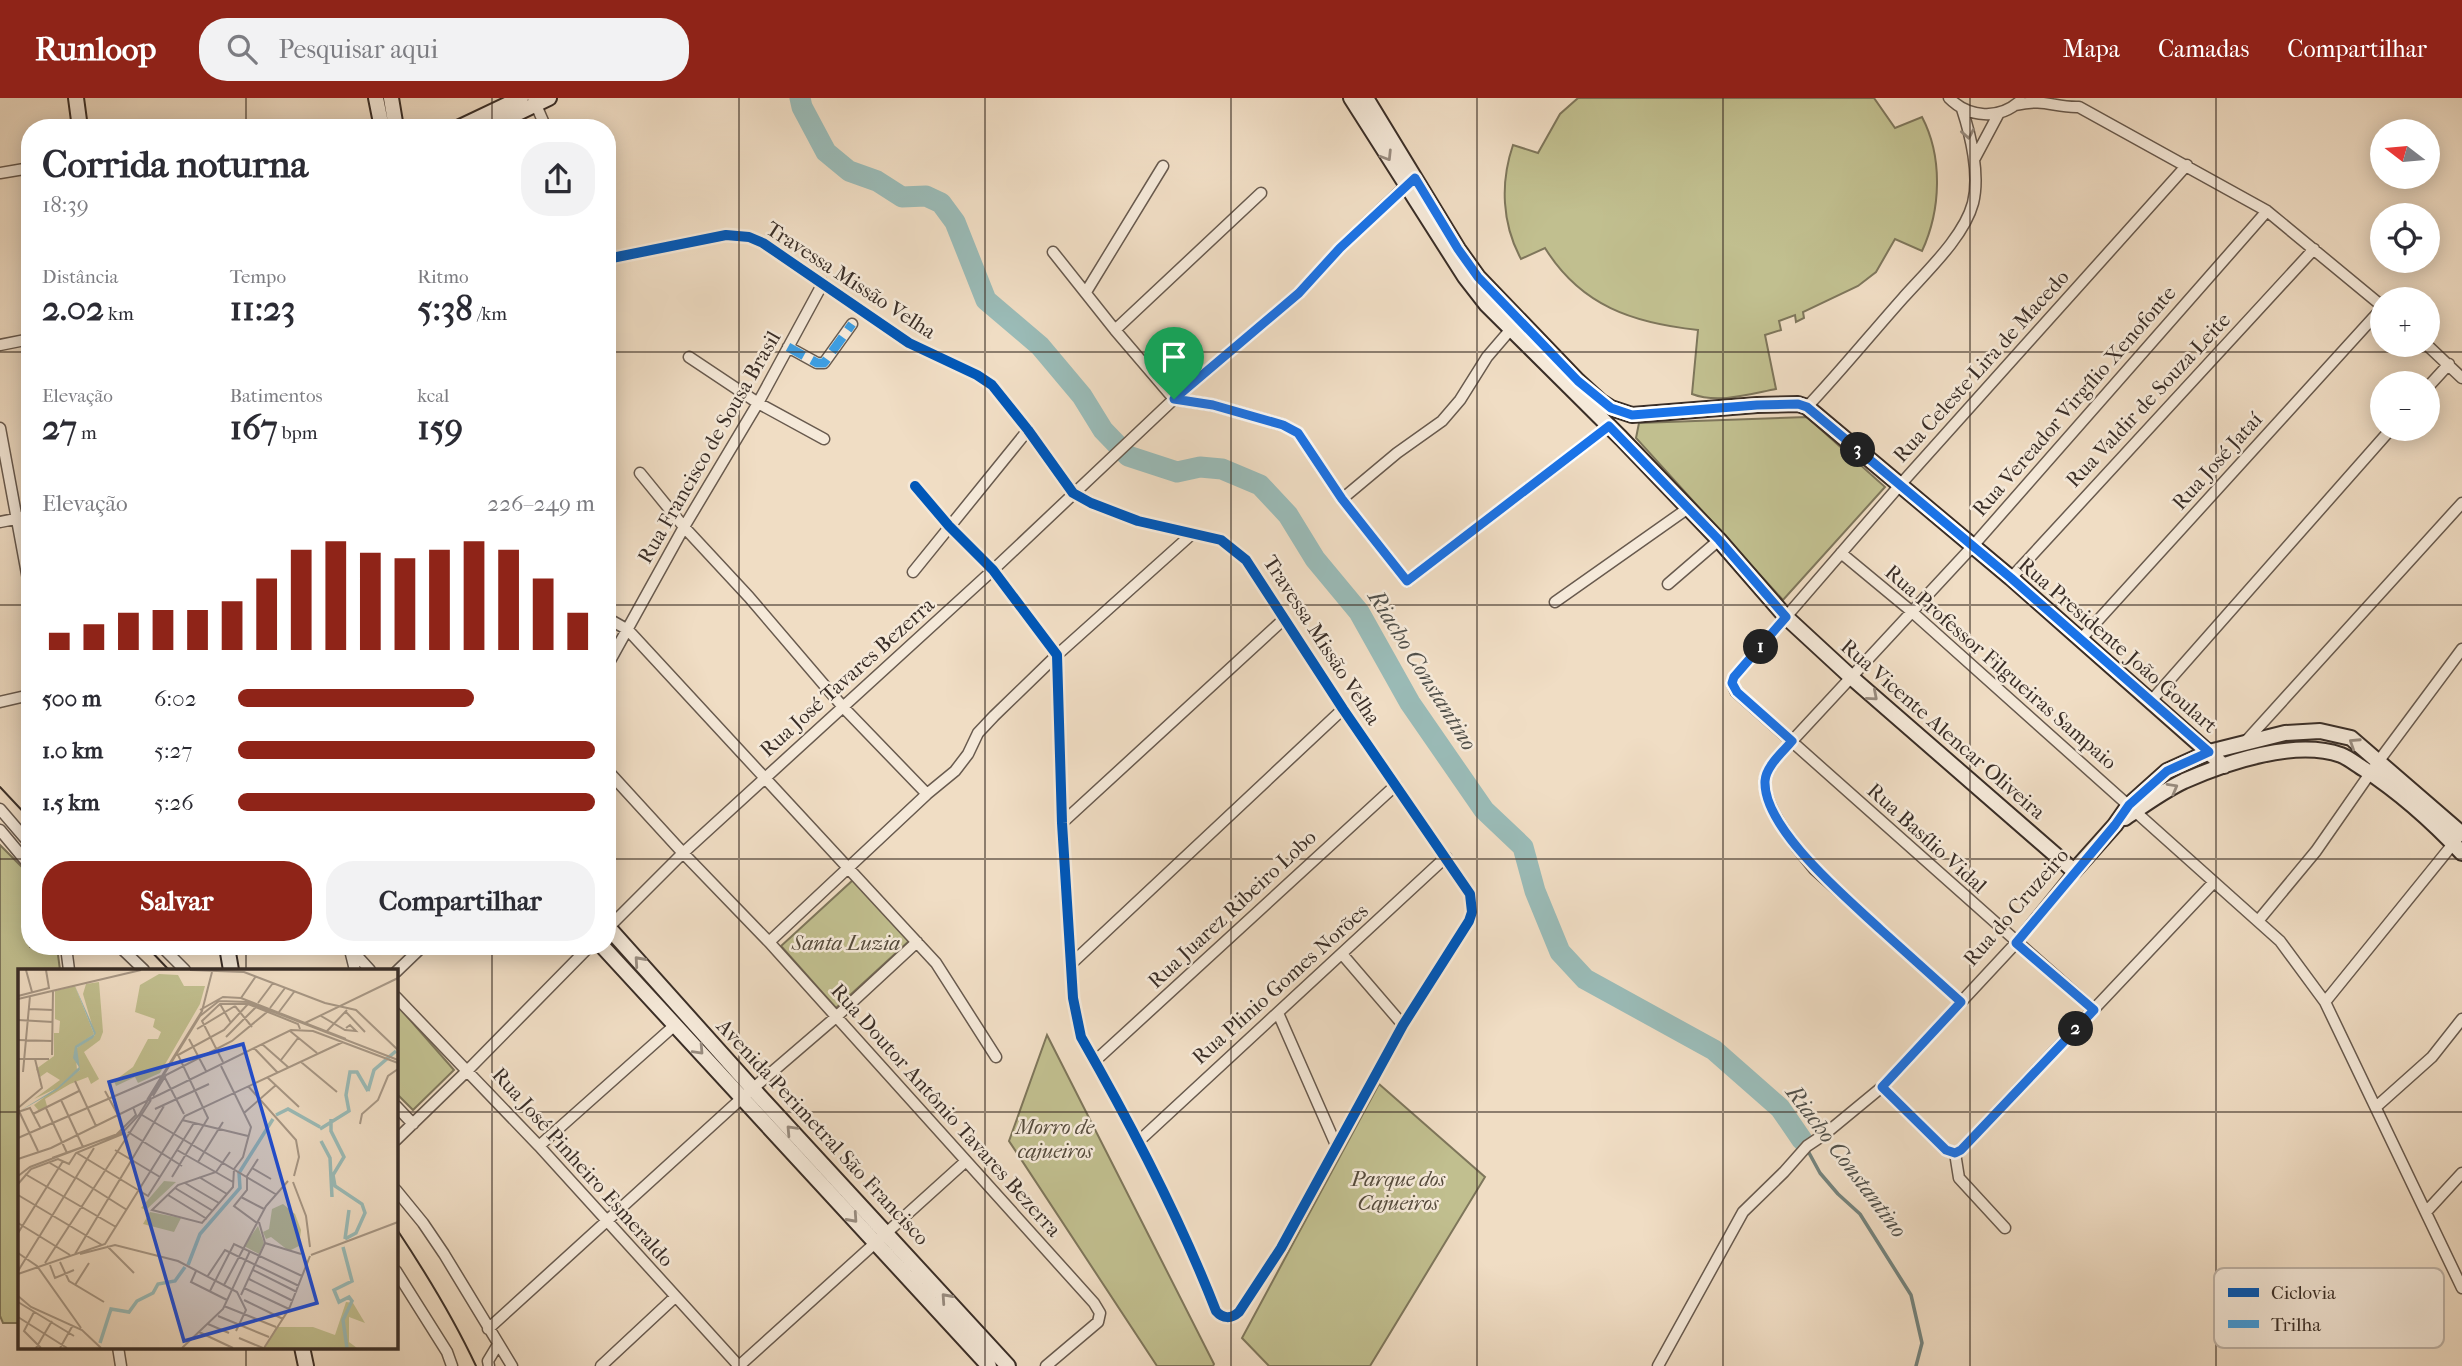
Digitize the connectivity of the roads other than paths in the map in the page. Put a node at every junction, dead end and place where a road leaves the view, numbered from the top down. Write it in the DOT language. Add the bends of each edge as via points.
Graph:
graph roads {
  1 [pos="75,98"];
  2 [pos="376,98"];
  3 [pos="391,98"];
  4 [pos="521,98"];
  5 [pos="550,98"];
  6 [pos="1351,98"];
  7 [pos="1366,98"];
  8 [pos="1949,98"];
  9 [pos="534,101"];
  10 [pos="2020,102"];
  11 [pos="2077,103"];
  12 [pos="1962,109"];
  13 [pos="1999,113"];
  14 [pos="78,119"];
  15 [pos="380,119"];
  16 [pos="394,119"];
  17 [pos="477,119"];
  18 [pos="503,119"];
  19 [pos="543,119"];
  20 [pos="1975,158"];
  21 [pos="2187,165"];
  22 [pos="1163,166"];
  23 [pos="21,170"];
  24 [pos="0,173"];
  25 [pos="1410,182"];
  26 [pos="1261,193"];
  27 [pos="2267,211"];
  28 [pos="2314,249"];
  29 [pos="1053,252"];
  30 [pos="616,256"];
  31 [pos="823,283"];
  32 [pos="1086,292"];
  33 [pos="2370,297"];
  34 [pos="2370,320"];
  35 [pos="852,324"];
  36 [pos="1115,330"];
  37 [pos="1511,330"];
  38 [pos="21,341"];
  39 [pos="0,345"];
  40 [pos="788,347"];
  41 [pos="1542,351"];
  42 [pos="2440,356"];
  43 [pos="689,357"];
  44 [pos="2449,363"];
  45 [pos="2440,373"];
  46 [pos="2462,378"];
  47 [pos="1174,399"];
  48 [pos="758,403"];
  49 [pos="1807,407"];
  50 [pos="1632,415"];
  51 [pos="1609,426"];
  52 [pos="0,428"];
  53 [pos="1028,430"];
  54 [pos="1621,438"];
  55 [pos="824,439"];
  56 [pos="2381,441"];
  57 [pos="640,473"];
  58 [pos="1900,485"];
  59 [pos="915,486"];
  60 [pos="1073,493"];
  61 [pos="1342,499"];
  62 [pos="2462,503"];
  63 [pos="1687,509"];
  64 [pos="21,518"];
  65 [pos="18,519"];
  66 [pos="0,522"];
  67 [pos="949,526"];
  68 [pos="684,527"];
  69 [pos="1192,534"];
  70 [pos="21,537"];
  71 [pos="1719,540"];
  72 [pos="1972,547"];
  73 [pos="1841,553"];
  74 [pos="993,570"];
  75 [pos="913,572"];
  76 [pos="2011,578"];
  77 [pos="1668,584"];
  78 [pos="1555,602"];
  79 [pos="1911,611"];
  80 [pos="1786,617"];
  81 [pos="1283,620"];
  82 [pos="616,623"];
  83 [pos="628,630"];
  84 [pos="2081,639"];
  85 [pos="2462,649"];
  86 [pos="616,651"];
  87 [pos="1057,655"];
  88 [pos="1851,677"];
  89 [pos="1737,692"];
  90 [pos="21,697"];
  91 [pos="2151,701"];
  92 [pos="0,702"];
  93 [pos="843,707"];
  94 [pos="1343,709"];
  95 [pos="1792,741"];
  96 [pos="2245,743"];
  97 [pos="2209,752"];
  98 [pos="2224,766"];
  99 [pos="2374,768"];
  100 [pos="765,779"];
  101 [pos="616,780"];
  102 [pos="1395,785"];
  103 [pos="927,794"];
  104 [pos="0,808"];
  105 [pos="2132,808"];
  106 [pos="1062,822"];
  107 [pos="2115,825"];
  108 [pos="0,830"];
  109 [pos="21,833"];
  110 [pos="2460,839"];
  111 [pos="683,853"];
  112 [pos="21,855"];
  113 [pos="1446,857"];
  114 [pos="849,867"];
  115 [pos="2074,871"];
  116 [pos="2214,882"];
  117 [pos="616,920"];
  118 [pos="2258,922"];
  119 [pos="616,937"];
  120 [pos="769,942"];
  121 [pos="917,942"];
  122 [pos="2016,943"];
  123 [pos="1342,954"];
  124 [pos="128,955"];
  125 [pos="170,955"];
  126 [pos="357,955"];
  127 [pos="414,955"];
  128 [pos="581,955"];
  129 [pos="610,955"];
  130 [pos="1071,964"];
  131 [pos="142,969"];
  132 [pos="183,969"];
  133 [pos="368,969"];
  134 [pos="397,971"];
  135 [pos="397,998"];
  136 [pos="1961,1002"];
  137 [pos="2325,1002"];
  138 [pos="2094,1010"];
  139 [pos="1278,1013"];
  140 [pos="836,1017"];
  141 [pos="2462,1019"];
  142 [pos="676,1025"];
  143 [pos="1403,1025"];
  144 [pos="996,1058"];
  145 [pos="1095,1061"];
  146 [pos="468,1070"];
  147 [pos="1882,1087"];
  148 [pos="748,1093"];
  149 [pos="397,1107"];
  150 [pos="2376,1107"];
  151 [pos="413,1124"];
  152 [pos="397,1139"];
  153 [pos="1140,1140"];
  154 [pos="1336,1145"];
  155 [pos="539,1146"];
  156 [pos="1955,1153"];
  157 [pos="966,1161"];
  158 [pos="2462,1172"];
  159 [pos="397,1191"];
  160 [pos="2426,1212"];
  161 [pos="607,1221"];
  162 [pos="2005,1228"];
  163 [pos="881,1238"];
  164 [pos="397,1273"];
  165 [pos="2462,1288"];
  166 [pos="675,1297"];
  167 [pos="960,1324"];
  168 [pos="488,1329"];
  169 [pos="497,1346"];
  170 [pos="118,1348"];
  171 [pos="303,1348"];
  172 [pos="121,1366"];
  173 [pos="306,1366"];
  174 [pos="452,1366"];
  175 [pos="489,1366"];
  176 [pos="512,1366"];
  177 [pos="601,1366"];
  178 [pos="739,1366"];
  179 [pos="989,1366"];
  180 [pos="1008,1366"];
  181 [pos="1046,1366"];
  182 [pos="1658,1366"];
  1 -- 14 [label="street"];
  2 -- 15 [label="street"];
  3 -- 16 [label="street"];
  4 -- 17 [label="street"];
  5 -- 9 [label="street"];
  6 -- 25 [label="street, one-way"];
  7 -- 25 [label="street"];
  8 -- 12 [label="street"];
  9 -- 18 [label="street"];
  9 -- 19 [label="street"];
  10 -- 11 [label="street" via="2069,107"];
  10 -- 13 [label="street"];
  11 -- 21 [label="street"];
  12 -- 13 [label="street"];
  12 -- 20 [label="street, one-way"];
  13 -- 20 [label="street"];
  20 -- 49 [label="street" via="1975,190 1966,221"];
  21 -- 27 [label="street"];
  21 -- 58 [label="street, Rua Celeste Lira de Macedo"];
  22 -- 32 [label="street"];
  23 -- 24 [label="street"];
  25 -- 37 [label="street" via="1465,277"];
  25 -- 41 [label="street" via="1478,277"];
  25 -- 47 [label="street, Rua José Tavares Bezerra" via="1299,293"];
  26 -- 36 [label="street"];
  27 -- 28 [label="street"];
  27 -- 72 [label="street, Rua Vereador Virgílio Xenofonte"];
  28 -- 33 [label="street"];
  28 -- 76 [label="street, Rua Valdir de Souza Leite"];
  29 -- 32 [label="street"];
  30 -- 31 [label="street, Travessa Missão Velha" via="726,235 749,237"];
  31 -- 40 [label="street, Rua Francisco de Sousa Brasil"];
  31 -- 53 [label="street, Travessa Missão Velha" via="909,343 992,385"];
  32 -- 36 [label="street"];
  34 -- 84 [label="street, Rua José Jataí"];
  35 -- 40 [label="street" via="824,363"];
  36 -- 47 [label="street"];
  37 -- 41 [label="street"];
  37 -- 61 [label="street" via="1442,421"];
  38 -- 39 [label="street"];
  40 -- 48 [label="street, Rua Francisco de Sousa Brasil"];
  41 -- 50 [label="street" via="1600,401"];
  41 -- 51 [label="street, Rua Vicente Alencar Oliveira"];
  42 -- 44 [label="street"];
  43 -- 48 [label="street"];
  44 -- 45 [label="street"];
  44 -- 46 [label="street"];
  47 -- 60 [label="street, Rua José Tavares Bezerra"];
  47 -- 61 [label="street" via="1213,405 1298,433"];
  48 -- 55 [label="street"];
  48 -- 68 [label="street, Rua Francisco de Sousa Brasil"];
  49 -- 50 [label="street" via="1757,405"];
  49 -- 58 [label="street, Rua Presidente João Goulart"];
  50 -- 54 [label="street" via="1621,423"];
  51 -- 54 [label="street, Rua Vicente Alencar Oliveira"];
  51 -- 61 [label="street" via="1407,581"];
  52 -- 65 [label="street"];
  53 -- 60 [label="street, Travessa Missão Velha"];
  53 -- 67 [label="street"];
  54 -- 63 [label="street, Rua Vicente Alencar Oliveira"];
  56 -- 91 [label="street"];
  57 -- 68 [label="street"];
  58 -- 72 [label="street, Rua Presidente João Goulart"];
  58 -- 73 [label="street, Rua Celeste Lira de Macedo"];
  59 -- 67 [label="street"];
  60 -- 69 [label="street, Travessa Missão Velha" via="1138,521"];
  60 -- 74 [label="street, Rua José Tavares Bezerra"];
  62 -- 96 [label="street"];
  63 -- 71 [label="street, Rua Vicente Alencar Oliveira"];
  63 -- 78 [label="street"];
  64 -- 65 [label="street"];
  65 -- 66 [label="street"];
  65 -- 70 [label="street"];
  67 -- 74 [label="street"];
  67 -- 75 [label="street"];
  68 -- 83 [label="street, Rua Francisco de Sousa Brasil"];
  68 -- 93 [label="street"];
  69 -- 81 [label="street, Travessa Missão Velha" via="1221,540 1236,550"];
  69 -- 87 [label="street"];
  71 -- 77 [label="street"];
  71 -- 80 [label="street, Rua Vicente Alencar Oliveira"];
  72 -- 76 [label="street, Rua Presidente João Goulart"];
  72 -- 79 [label="street, Rua Vereador Virgílio Xenofonte"];
  73 -- 79 [label="street, Rua Professor Filgueiras Sampaio"];
  73 -- 80 [label="street, Rua Celeste Lira de Macedo"];
  74 -- 87 [label="street"];
  74 -- 93 [label="street, Rua José Tavares Bezerra"];
  76 -- 84 [label="street, Rua Presidente João Goulart"];
  79 -- 88 [label="street, Rua Vereador Virgílio Xenofonte"];
  79 -- 105 [label="street, Rua Professor Filgueiras Sampaio"];
  80 -- 88 [label="street, Rua Vicente Alencar Oliveira"];
  80 -- 89 [label="street, Rua Celeste Lira de Macedo" via="1734,677"];
  81 -- 94 [label="street, Travessa Missão Velha"];
  81 -- 106 [label="street"];
  82 -- 83 [label="street"];
  83 -- 86 [label="street, Rua Francisco de Sousa Brasil"];
  83 -- 100 [label="street"];
  84 -- 91 [label="street, Rua Presidente João Goulart"];
  85 -- 99 [label="street"];
  87 -- 103 [label="street" via="978,733 955,771"];
  87 -- 106 [label="street"];
  88 -- 95 [label="street, Rua Vereador Virgílio Xenofonte"];
  88 -- 115 [label="street, Rua Vicente Alencar Oliveira, one-way"];
  89 -- 95 [label="street, Rua Basílio Vidal"];
  90 -- 92 [label="street"];
  91 -- 97 [label="street, Rua Presidente João Goulart"];
  93 -- 100 [label="street, Rua José Tavares Bezerra"];
  93 -- 103 [label="street"];
  94 -- 102 [label="street, Travessa Missão Velha"];
  94 -- 130 [label="street"];
  95 -- 122 [label="street, Rua Basílio Vidal"];
  95 -- 136 [label="street, Rua Vereador Virgílio Xenofonte" via="1765,780 1779,822 1815,870"];
  96 -- 97 [label="street, Rua Presidente João Goulart"];
  99 -- 96 [label="street, Rua Presidente João Goulart, one-way" via="2351,738 2320,731 2285,733"];
  97 -- 98 [label="street, Rua Presidente João Goulart"];
  97 -- 105 [label="street, Rua Presidente João Goulart" via="2167,771"];
  98 -- 99 [label="street, Rua Presidente João Goulart" via="2268,754 2309,751 2342,755"];
  105 -- 98 [label="street, Rua Presidente João Goulart, one-way"];
  99 -- 110 [label="street, Rua Presidente João Goulart" via="2394,790"];
  99 -- 118 [label="street" via="2316,851"];
  100 -- 111 [label="street, Rua José Tavares Bezerra"];
  100 -- 114 [label="street"];
  101 -- 111 [label="street, Rua Doutor Antônio Tavares Bezerra"];
  102 -- 113 [label="street, Travessa Missão Velha"];
  102 -- 145 [label="street, Rua Juarez Ribeiro Lobo"];
  103 -- 114 [label="street"];
  104 -- 109 [label="street"];
  105 -- 107 [label="street, Rua Presidente João Goulart"];
  105 -- 116 [label="street, Rua Professor Filgueiras Sampaio"];
  106 -- 130 [label="street"];
  107 -- 115 [label="street, Rua do Cruzeiro"];
  108 -- 112 [label="street"];
  110 -- 137 [label="street"];
  111 -- 117 [label="street, Rua José Tavares Bezerra"];
  111 -- 120 [label="street, Rua Doutor Antônio Tavares Bezerra"];
  113 -- 123 [label="street, Rua Plinio Gomes Norões"];
  113 -- 143 [label="street, Travessa Missão Velha" via="1470,894 1472,912"];
  114 -- 120 [label="street"];
  114 -- 121 [label="street"];
  115 -- 122 [label="street, Rua do Cruzeiro"];
  116 -- 118 [label="street, Rua Professor Filgueiras Sampaio"];
  116 -- 138 [label="street"];
  118 -- 137 [label="street, Rua Professor Filgueiras Sampaio" via="2280,941"];
  148 -- 119 [label="street, Avenida Perimetral São Francisco, one-way"];
  120 -- 140 [label="street, Rua Doutor Antônio Tavares Bezerra"];
  121 -- 140 [label="street"];
  121 -- 144 [label="street" via="947,979"];
  122 -- 136 [label="street, Rua do Cruzeiro"];
  122 -- 138 [label="street, Rua Basílio Vidal"];
  123 -- 139 [label="street, Rua Plinio Gomes Norões"];
  123 -- 143 [label="street"];
  124 -- 131 [label="street"];
  125 -- 132 [label="street"];
  126 -- 133 [label="street"];
  127 -- 134 [label="street"];
  128 -- 146 [label="street"];
  129 -- 142 [label="street, Avenida Perimetral São Francisco"];
  130 -- 145 [label="street" via="1077,1024"];
  135 -- 146 [label="street, Rua José Pinheiro Esmeraldo"];
  136 -- 147 [label="street, Rua do Cruzeiro"];
  137 -- 150 [label="street, Rua Professor Filgueiras Sampaio"];
  138 -- 156 [label="street"];
  139 -- 153 [label="street, Rua Plinio Gomes Norões"];
  139 -- 154 [label="street"];
  140 -- 148 [label="street"];
  140 -- 157 [label="street, Rua Doutor Antônio Tavares Bezerra"];
  141 -- 150 [label="street" via="2432,1056"];
  142 -- 148 [label="street, Avenida Perimetral São Francisco, one-way"];
  142 -- 155 [label="street"];
  143 -- 154 [label="street"];
  145 -- 153 [label="street"];
  146 -- 151 [label="street"];
  146 -- 155 [label="street, Rua José Pinheiro Esmeraldo"];
  147 -- 156 [label="street" via="1946,1150"];
  147 -- 182 [label="street, Rua do Cruzeiro" via="1806,1147 1743,1212"];
  148 -- 161 [label="street"];
  148 -- 163 [label="street, Avenida Perimetral São Francisco"];
  149 -- 151 [label="street"];
  150 -- 160 [label="street, Rua Professor Filgueiras Sampaio"];
  151 -- 152 [label="street"];
  153 -- 154 [label="street" via="1216,1311 1225,1317 1236,1315 1281,1248"];
  155 -- 161 [label="street, Rua José Pinheiro Esmeraldo"];
  156 -- 162 [label="street" via="1959,1178"];
  157 -- 163 [label="street"];
  157 -- 181 [label="street, Rua Doutor Antônio Tavares Bezerra" via="1094,1303 1100,1317"];
  158 -- 160 [label="street"];
  159 -- 168 [label="street" via="444,1254"];
  160 -- 165 [label="street, Rua Professor Filgueiras Sampaio"];
  161 -- 166 [label="street, Rua José Pinheiro Esmeraldo"];
  161 -- 168 [label="street"];
  163 -- 167 [label="street, Avenida Perimetral São Francisco"];
  163 -- 178 [label="street"];
  164 -- 174 [label="street"];
  166 -- 177 [label="street"];
  166 -- 178 [label="street, Rua José Pinheiro Esmeraldo"];
  167 -- 179 [label="street, Avenida Perimetral São Francisco"];
  167 -- 180 [label="street, Avenida Perimetral São Francisco"];
  168 -- 169 [label="street"];
  169 -- 175 [label="street"];
  169 -- 176 [label="street"];
  170 -- 172 [label="street"];
  171 -- 173 [label="street"];
}
